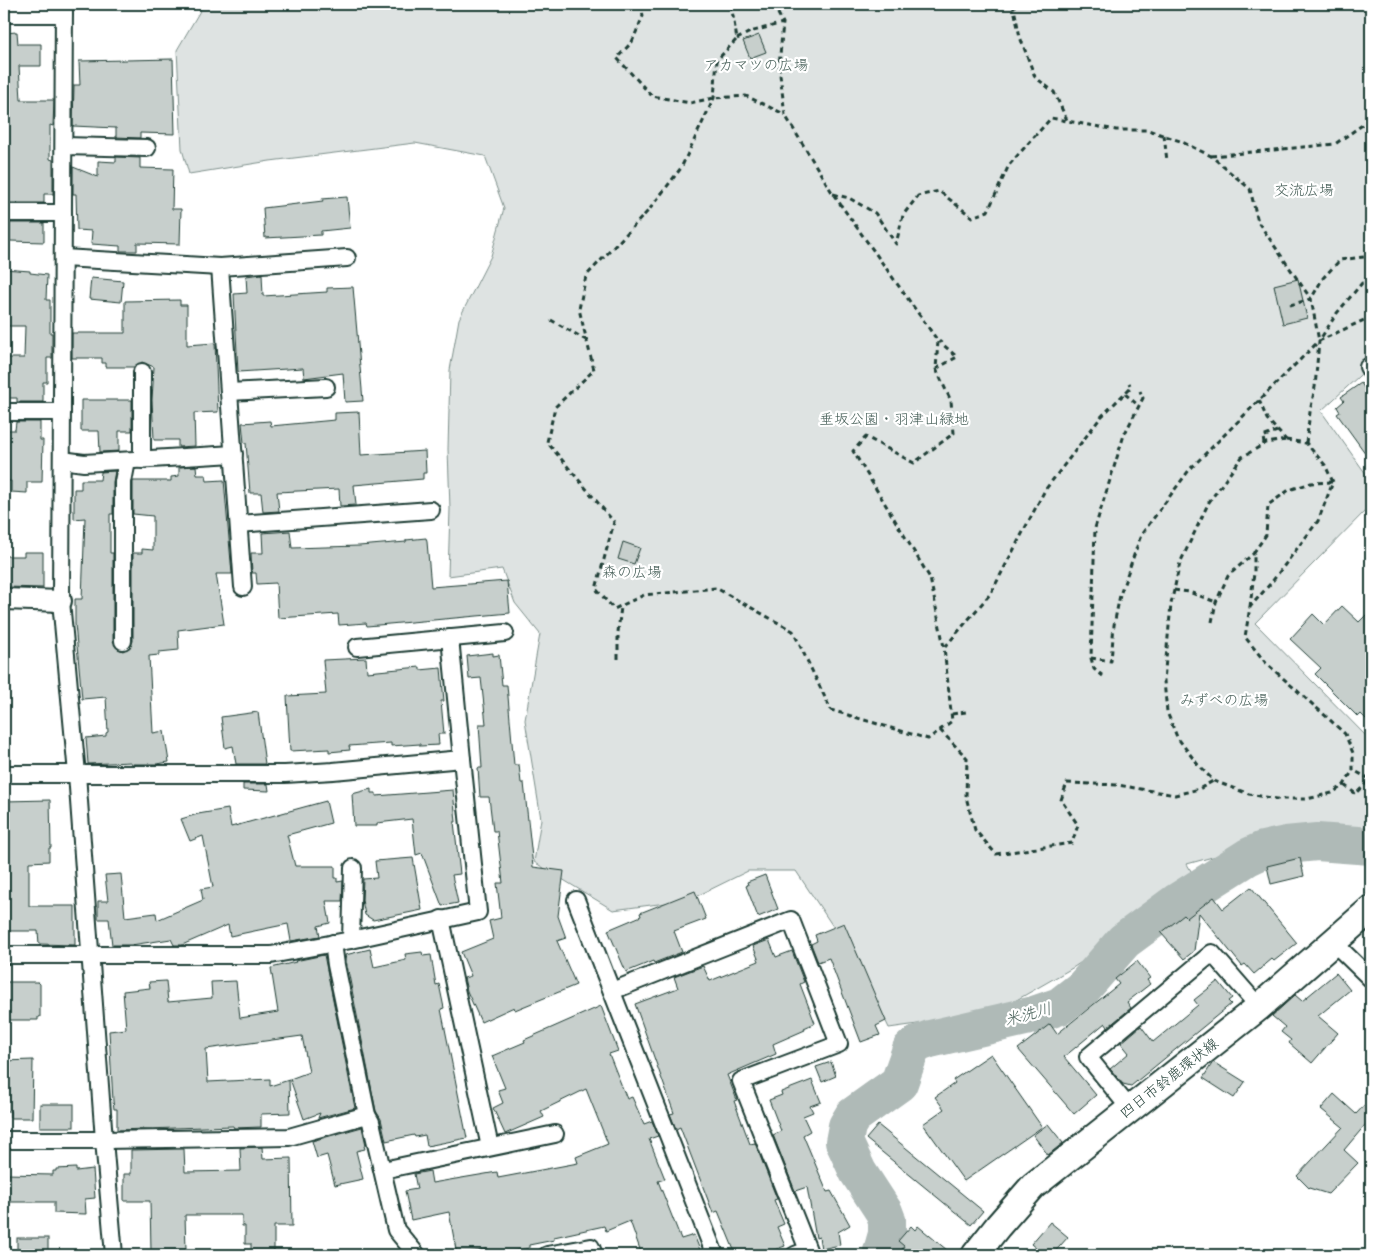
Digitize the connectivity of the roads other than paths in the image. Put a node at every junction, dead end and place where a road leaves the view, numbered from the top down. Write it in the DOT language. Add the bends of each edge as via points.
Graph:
graph roads {
  1 [pos="64,9"];
  2 [pos="4,14"];
  3 [pos="64,146"];
  4 [pos="147,148"];
  5 [pos="63,213"];
  6 [pos="4,214"];
  7 [pos="63,258"];
  8 [pos="347,258"];
  9 [pos="220,267"];
  10 [pos="142,372"];
  11 [pos="326,387"];
  12 [pos="229,392"];
  13 [pos="4,412"];
  14 [pos="62,412"];
  15 [pos="234,454"];
  16 [pos="62,460"];
  17 [pos="134,460"];
  18 [pos="431,510"];
  19 [pos="239,524"];
  20 [pos="243,587"];
  21 [pos="4,600"];
  22 [pos="61,601"];
  23 [pos="505,633"];
  24 [pos="450,638"];
  25 [pos="123,641"];
  26 [pos="357,647"];
  27 [pos="462,759"];
  28 [pos="4,774"];
  29 [pos="77,774"];
  30 [pos="353,868"];
  31 [pos="576,900"];
  32 [pos="1371,909"];
  33 [pos="441,919"];
  34 [pos="351,940"];
  35 [pos="1333,942"];
  36 [pos="333,943"];
  37 [pos="4,955"];
  38 [pos="91,955"];
  39 [pos="1371,979"];
  40 [pos="612,991"];
  41 [pos="1259,1006"];
  42 [pos="1130,1109"];
  43 [pos="367,1115"];
  44 [pos="555,1134"];
  45 [pos="4,1140"];
  46 [pos="104,1140"];
  47 [pos="490,1147"];
  48 [pos="383,1170"];
  49 [pos="114,1255"];
  50 [pos="417,1255"];
  51 [pos="547,1255"];
  52 [pos="594,1255"];
  53 [pos="715,1255"];
  54 [pos="796,1255"];
  55 [pos="975,1255"];
  1 -- 2 [label="street"];
  1 -- 3 [label="street"];
  3 -- 4 [label="street"];
  3 -- 5 [label="street"];
  5 -- 6 [label="street"];
  5 -- 7 [label="street"];
  7 -- 9 [label="street"];
  7 -- 14 [label="street"];
  8 -- 9 [label="street"];
  9 -- 12 [label="street"];
  10 -- 17 [label="street"];
  11 -- 12 [label="street"];
  12 -- 15 [label="street"];
  13 -- 14 [label="street"];
  14 -- 16 [label="street"];
  15 -- 17 [label="street"];
  15 -- 19 [label="street"];
  16 -- 17 [label="street" via="84,463"];
  16 -- 22 [label="street"];
  17 -- 25 [label="street" via="123,482"];
  18 -- 19 [label="street"];
  19 -- 20 [label="street"];
  21 -- 22 [label="street"];
  22 -- 29 [label="street"];
  23 -- 24 [label="street"];
  24 -- 26 [label="street"];
  24 -- 27 [label="street"];
  27 -- 29 [label="street" via="285,774"];
  27 -- 33 [label="street" via="478,912"];
  28 -- 29 [label="street"];
  29 -- 38 [label="street"];
  30 -- 34 [label="street"];
  31 -- 40 [label="street"];
  32 -- 35 [label="main road, 四日市鈴鹿環状線"];
  33 -- 34 [label="street"];
  33 -- 47 [label="street"];
  34 -- 36 [label="street"];
  35 -- 39 [label="street"];
  35 -- 41 [label="main road, 四日市鈴鹿環状線"];
  36 -- 38 [label="street" via="271,955"];
  36 -- 43 [label="street"];
  37 -- 38 [label="street"];
  38 -- 46 [label="street"];
  40 -- 53 [label="street"];
  40 -- 54 [label="street" via="791,920 839,1044 741,1082 808,1250"];
  41 -- 42 [label="main road, 四日市鈴鹿環状線"];
  41 -- 42 [label="street" via="1212,953 1088,1057"];
  42 -- 55 [label="main road, 四日市鈴鹿環状線" via="1033,1186"];
  43 -- 46 [label="street" via="289,1137"];
  43 -- 48 [label="street"];
  44 -- 47 [label="street"];
  45 -- 46 [label="street"];
  46 -- 49 [label="street"];
  47 -- 48 [label="street"];
  48 -- 50 [label="street" via="396,1230"];
  51 -- 52 [label="street" via="591,1247"];
}
